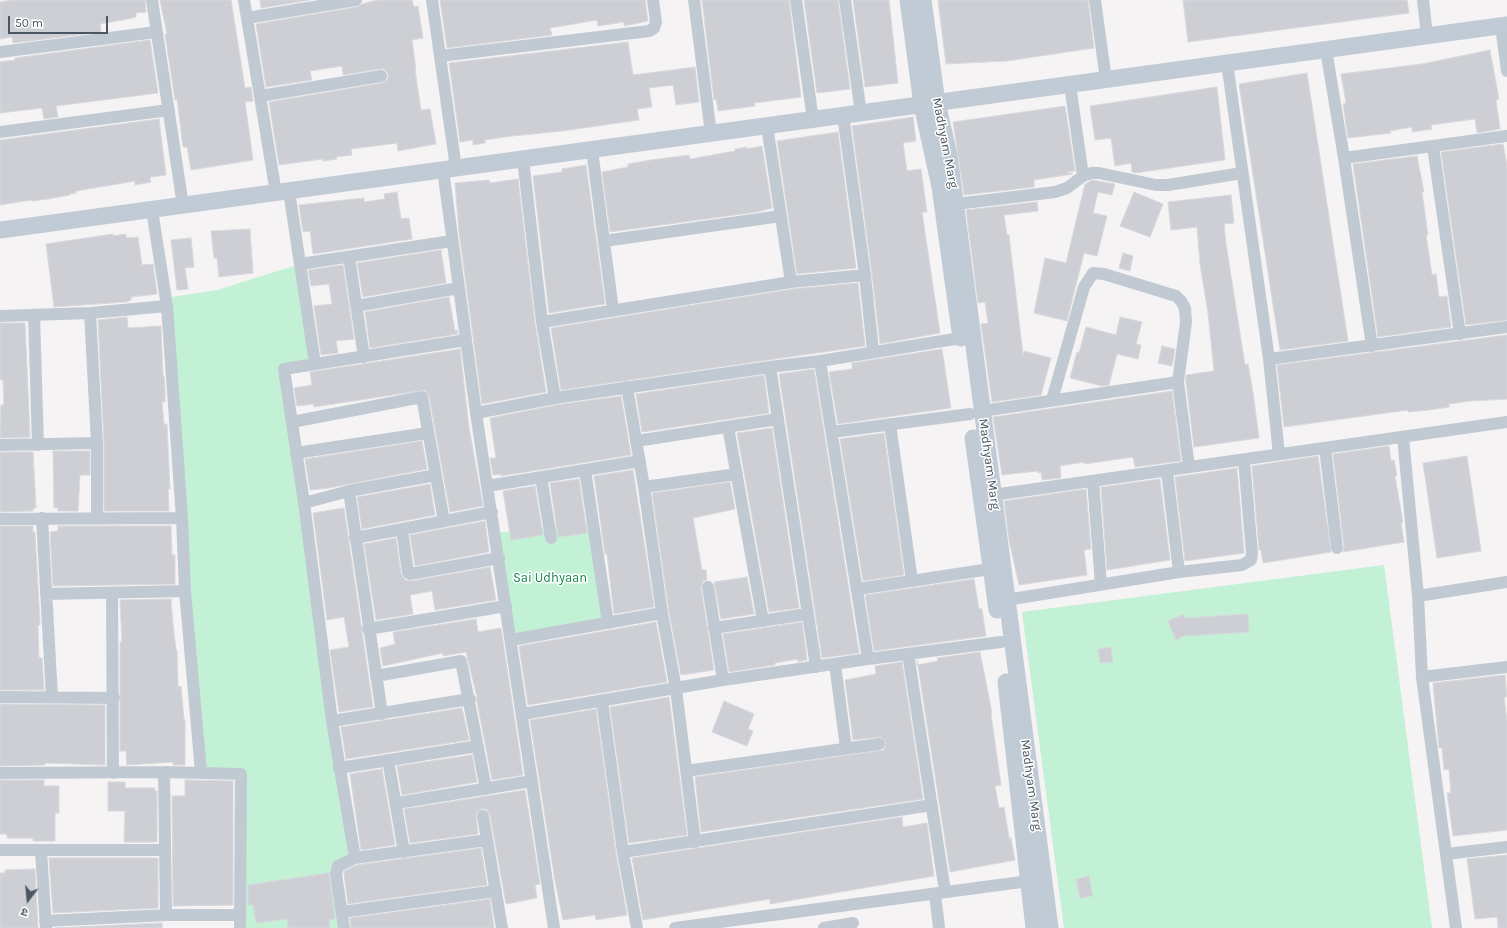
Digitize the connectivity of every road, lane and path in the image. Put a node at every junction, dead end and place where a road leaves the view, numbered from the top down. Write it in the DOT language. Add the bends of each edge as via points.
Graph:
graph roads {
  1 [pos="152,0"];
  2 [pos="244,0"];
  3 [pos="356,0"];
  4 [pos="432,0"];
  5 [pos="653,0"];
  6 [pos="694,0"];
  7 [pos="796,0"];
  8 [pos="845,0"];
  9 [pos="908,0"];
  10 [pos="922,0"];
  11 [pos="1095,0"];
  12 [pos="1423,0"];
  13 [pos="247,18"];
  14 [pos="1504,25"];
  15 [pos="156,32"];
  16 [pos="1428,36"];
  17 [pos="1326,50"];
  18 [pos="0,52"];
  19 [pos="440,56"];
  20 [pos="1227,63"];
  21 [pos="1507,71"];
  22 [pos="381,76"];
  23 [pos="1106,80"];
  24 [pos="1070,85"];
  25 [pos="260,96"];
  26 [pos="930,104"];
  27 [pos="168,110"];
  28 [pos="861,113"];
  29 [pos="844,116"];
  30 [pos="813,120"];
  31 [pos="767,126"];
  32 [pos="0,132"];
  33 [pos="711,134"];
  34 [pos="1507,136"];
  35 [pos="1433,147"];
  36 [pos="592,150"];
  37 [pos="1344,158"];
  38 [pos="523,159"];
  39 [pos="449,169"];
  40 [pos="1242,173"];
  41 [pos="1083,176"];
  42 [pos="282,192"];
  43 [pos="956,204"];
  44 [pos="183,206"];
  45 [pos="152,210"];
  46 [pos="781,216"];
  47 [pos="0,230"];
  48 [pos="452,241"];
  49 [pos="604,242"];
  50 [pos="349,257"];
  51 [pos="300,264"];
  52 [pos="865,275"];
  53 [pos="791,282"];
  54 [pos="459,288"];
  55 [pos="166,306"];
  56 [pos="356,306"];
  57 [pos="613,310"];
  58 [pos="90,313"];
  59 [pos="34,315"];
  60 [pos="0,316"];
  61 [pos="542,322"];
  62 [pos="1507,327"];
  63 [pos="1460,334"];
  64 [pos="961,338"];
  65 [pos="466,340"];
  66 [pos="1372,346"];
  67 [pos="873,351"];
  68 [pos="364,357"];
  69 [pos="1269,359"];
  70 [pos="820,361"];
  71 [pos="315,364"];
  72 [pos="770,367"];
  73 [pos="1178,382"];
  74 [pos="627,387"];
  75 [pos="555,398"];
  76 [pos="1052,400"];
  77 [pos="976,412"];
  78 [pos="476,413"];
  79 [pos="778,419"];
  80 [pos="292,422"];
  81 [pos="1507,422"];
  82 [pos="890,424"];
  83 [pos="728,427"];
  84 [pos="832,432"];
  85 [pos="428,433"];
  86 [pos="1403,437"];
  87 [pos="636,440"];
  88 [pos="97,443"];
  89 [pos="38,445"];
  90 [pos="0,446"];
  91 [pos="1325,448"];
  92 [pos="296,453"];
  93 [pos="1279,454"];
  94 [pos="1244,460"];
  95 [pos="640,461"];
  96 [pos="1188,467"];
  97 [pos="585,470"];
  98 [pos="1167,470"];
  99 [pos="737,474"];
  100 [pos="436,475"];
  101 [pos="541,477"];
  102 [pos="1093,481"];
  103 [pos="488,486"];
  104 [pos="644,487"];
  105 [pos="349,491"];
  106 [pos="993,495"];
  107 [pos="304,503"];
  108 [pos="492,512"];
  109 [pos="42,518"];
  110 [pos="97,518"];
  111 [pos="182,518"];
  112 [pos="0,519"];
  113 [pos="444,521"];
  114 [pos="402,529"];
  115 [pos="356,538"];
  116 [pos="551,538"];
  117 [pos="1337,548"];
  118 [pos="499,558"];
  119 [pos="990,569"];
  120 [pos="1180,572"];
  121 [pos="912,581"];
  122 [pos="1507,582"];
  123 [pos="1101,584"];
  124 [pos="708,587"];
  125 [pos="858,589"];
  126 [pos="185,591"];
  127 [pos="112,593"];
  128 [pos="46,594"];
  129 [pos="1418,596"];
  130 [pos="1006,600"];
  131 [pos="506,606"];
  132 [pos="662,613"];
  133 [pos="806,614"];
  134 [pos="763,621"];
  135 [pos="608,623"];
  136 [pos="714,628"];
  137 [pos="368,629"];
  138 [pos="511,640"];
  139 [pos="1001,642"];
  140 [pos="908,654"];
  141 [pos="868,659"];
  142 [pos="835,664"];
  143 [pos="816,667"];
  144 [pos="1507,667"];
  145 [pos="376,676"];
  146 [pos="1422,677"];
  147 [pos="723,680"];
  148 [pos="676,689"];
  149 [pos="0,697"];
  150 [pos="52,697"];
  151 [pos="114,698"];
  152 [pos="470,699"];
  153 [pos="602,701"];
  154 [pos="382,714"];
  155 [pos="522,714"];
  156 [pos="332,721"];
  157 [pos="880,744"];
  158 [pos="478,746"];
  159 [pos="846,748"];
  160 [pos="388,760"];
  161 [pos="339,768"];
  162 [pos="686,771"];
  163 [pos="164,772"];
  164 [pos="201,772"];
  165 [pos="0,773"];
  166 [pos="113,773"];
  167 [pos="532,781"];
  168 [pos="486,789"];
  169 [pos="397,803"];
  170 [pos="932,805"];
  171 [pos="483,816"];
  172 [pos="487,840"];
  173 [pos="695,842"];
  174 [pos="1507,847"];
  175 [pos="0,850"];
  176 [pos="165,850"];
  177 [pos="41,851"];
  178 [pos="404,852"];
  179 [pos="623,852"];
  180 [pos="1446,854"];
  181 [pos="355,858"];
  182 [pos="1029,881"];
  183 [pos="496,891"];
  184 [pos="940,892"];
  185 [pos="342,912"];
  186 [pos="166,915"];
  187 [pos="240,915"];
  188 [pos="853,923"];
  189 [pos="46,924"];
  190 [pos="240,928"];
  191 [pos="344,928"];
  192 [pos="502,928"];
  193 [pos="554,928"];
  194 [pos="637,928"];
  195 [pos="674,928"];
  196 [pos="824,928"];
  197 [pos="939,928"];
  198 [pos="1034,928"];
  199 [pos="1050,928"];
  200 [pos="1456,928"];
  1 -- 15 [label="street"];
  2 -- 13 [label="street"];
  3 -- 13 [label="street"];
  4 -- 19 [label="street"];
  5 -- 19 [label="street" via="656,22 654,28 649,31"];
  6 -- 33 [label="street"];
  7 -- 30 [label="street"];
  8 -- 28 [label="street"];
  9 -- 26 [label="street, Madhyam Marg"];
  10 -- 26 [label="street, Madhyam Marg"];
  11 -- 23 [label="street"];
  12 -- 16 [label="street"];
  13 -- 25 [label="street"];
  14 -- 16 [label="street"];
  14 -- 21 [label="street"];
  15 -- 18 [label="street"];
  15 -- 27 [label="street"];
  16 -- 17 [label="street"];
  17 -- 20 [label="street"];
  17 -- 37 [label="street"];
  19 -- 39 [label="street"];
  20 -- 23 [label="street"];
  20 -- 40 [label="street"];
  22 -- 25 [label="street"];
  23 -- 24 [label="street"];
  24 -- 26 [label="street"];
  24 -- 41 [label="street"];
  25 -- 42 [label="street"];
  26 -- 28 [label="street"];
  26 -- 43 [label="street, Madhyam Marg" via="949,155"];
  26 -- 64 [label="street, Madhyam Marg"];
  27 -- 32 [label="street"];
  27 -- 44 [label="street"];
  28 -- 29 [label="street"];
  29 -- 30 [label="street"];
  29 -- 52 [label="street"];
  30 -- 31 [label="street"];
  31 -- 33 [label="street"];
  31 -- 46 [label="street"];
  33 -- 36 [label="street"];
  34 -- 35 [label="street"];
  35 -- 37 [label="street"];
  35 -- 63 [label="street"];
  36 -- 38 [label="street"];
  36 -- 49 [label="street"];
  37 -- 66 [label="street"];
  38 -- 39 [label="street"];
  38 -- 61 [label="street"];
  39 -- 42 [label="street"];
  39 -- 48 [label="street"];
  40 -- 41 [label="street" via="1168,185 1099,173"];
  40 -- 69 [label="street"];
  41 -- 43 [label="street" via="1067,188 1055,192"];
  42 -- 44 [label="street"];
  42 -- 51 [label="street"];
  43 -- 77 [label="street, Madhyam Marg"];
  44 -- 45 [label="street"];
  45 -- 47 [label="street"];
  45 -- 55 [label="street"];
  46 -- 49 [label="street"];
  46 -- 53 [label="street"];
  48 -- 50 [label="street"];
  48 -- 54 [label="street"];
  49 -- 57 [label="street"];
  50 -- 51 [label="street"];
  50 -- 56 [label="street"];
  51 -- 71 [label="street"];
  52 -- 53 [label="street"];
  52 -- 67 [label="street"];
  53 -- 57 [label="street"];
  54 -- 56 [label="street"];
  54 -- 65 [label="street"];
  55 -- 58 [label="street"];
  55 -- 111 [label="street"];
  56 -- 68 [label="street"];
  57 -- 61 [label="street"];
  58 -- 59 [label="street"];
  58 -- 88 [label="street"];
  59 -- 60 [label="street"];
  59 -- 89 [label="street"];
  61 -- 75 [label="street"];
  62 -- 63 [label="street"];
  63 -- 66 [label="street"];
  64 -- 67 [label="street"];
  64 -- 77 [label="street, Madhyam Marg"];
  65 -- 68 [label="street"];
  65 -- 78 [label="street"];
  66 -- 69 [label="street"];
  67 -- 70 [label="street"];
  68 -- 71 [label="street"];
  69 -- 93 [label="street"];
  70 -- 72 [label="street"];
  70 -- 84 [label="street"];
  71 -- 80 [label="street" via="284,369"];
  72 -- 74 [label="street"];
  72 -- 79 [label="street"];
  73 -- 76 [label="street"];
  73 -- 76 [label="street" via="1186,322 1185,308 1181,301 1176,296 1093,273 1084,287"];
  73 -- 96 [label="street"];
  74 -- 75 [label="street"];
  74 -- 87 [label="street"];
  75 -- 78 [label="street"];
  76 -- 77 [label="street"];
  77 -- 82 [label="street"];
  77 -- 106 [label="street, Madhyam Marg"];
  77 -- 119 [label="street, Madhyam Marg"];
  78 -- 103 [label="street"];
  79 -- 83 [label="street"];
  79 -- 133 [label="street"];
  80 -- 85 [label="street" via="422,397"];
  80 -- 92 [label="street"];
  81 -- 86 [label="street"];
  82 -- 84 [label="street"];
  82 -- 121 [label="street"];
  83 -- 87 [label="street"];
  83 -- 99 [label="street"];
  84 -- 125 [label="street"];
  85 -- 92 [label="street"];
  85 -- 100 [label="street"];
  86 -- 91 [label="street"];
  86 -- 129 [label="street"];
  87 -- 95 [label="street"];
  88 -- 89 [label="street"];
  88 -- 110 [label="street"];
  89 -- 90 [label="street"];
  91 -- 93 [label="street"];
  91 -- 117 [label="street"];
  92 -- 107 [label="street"];
  93 -- 94 [label="street"];
  94 -- 96 [label="street"];
  94 -- 120 [label="street" via="1251,560 1242,565"];
  95 -- 97 [label="street"];
  95 -- 104 [label="street"];
  96 -- 98 [label="street"];
  97 -- 101 [label="street"];
  97 -- 135 [label="street"];
  98 -- 102 [label="street"];
  98 -- 120 [label="street"];
  99 -- 104 [label="street"];
  99 -- 134 [label="street"];
  100 -- 105 [label="street"];
  100 -- 113 [label="street"];
  101 -- 103 [label="street"];
  101 -- 116 [label="street"];
  102 -- 106 [label="street"];
  102 -- 123 [label="street"];
  103 -- 108 [label="street"];
  104 -- 132 [label="street"];
  105 -- 107 [label="street"];
  105 -- 115 [label="street"];
  106 -- 130 [label="street, Madhyam Marg"];
  107 -- 156 [label="street"];
  108 -- 113 [label="street"];
  108 -- 118 [label="street"];
  109 -- 110 [label="street"];
  109 -- 112 [label="street"];
  109 -- 128 [label="street"];
  110 -- 111 [label="street"];
  111 -- 126 [label="street"];
  113 -- 114 [label="street"];
  114 -- 115 [label="street"];
  114 -- 118 [label="street" via="410,574"];
  115 -- 137 [label="street"];
  118 -- 131 [label="street"];
  119 -- 121 [label="street"];
  119 -- 139 [label="street, Madhyam Marg"];
  120 -- 123 [label="street"];
  121 -- 125 [label="street"];
  122 -- 129 [label="street"];
  123 -- 130 [label="street"];
  124 -- 136 [label="street"];
  125 -- 141 [label="street"];
  126 -- 127 [label="street"];
  126 -- 164 [label="street"];
  127 -- 128 [label="street"];
  127 -- 151 [label="street"];
  128 -- 150 [label="street"];
  129 -- 146 [label="street"];
  130 -- 199 [label="street, Madhyam Marg"];
  131 -- 137 [label="street"];
  131 -- 138 [label="street"];
  132 -- 135 [label="street"];
  132 -- 148 [label="street"];
  133 -- 134 [label="street"];
  133 -- 143 [label="street"];
  134 -- 136 [label="street"];
  135 -- 138 [label="street"];
  136 -- 147 [label="street"];
  137 -- 145 [label="street"];
  138 -- 155 [label="street"];
  139 -- 140 [label="street"];
  139 -- 182 [label="street, Madhyam Marg"];
  140 -- 141 [label="street"];
  140 -- 170 [label="street"];
  141 -- 142 [label="street"];
  142 -- 143 [label="street"];
  142 -- 159 [label="street"];
  143 -- 147 [label="street"];
  144 -- 146 [label="street"];
  145 -- 152 [label="street" via="462,662"];
  145 -- 154 [label="street"];
  146 -- 180 [label="street"];
  147 -- 148 [label="street"];
  148 -- 153 [label="street"];
  148 -- 162 [label="street"];
  149 -- 150 [label="street"];
  150 -- 151 [label="street"];
  151 -- 166 [label="street"];
  152 -- 154 [label="street"];
  152 -- 158 [label="street"];
  153 -- 155 [label="street"];
  153 -- 179 [label="street"];
  154 -- 156 [label="street"];
  155 -- 167 [label="street"];
  156 -- 161 [label="street"];
  157 -- 159 [label="street"];
  158 -- 160 [label="street"];
  158 -- 168 [label="street"];
  159 -- 162 [label="street"];
  160 -- 161 [label="street"];
  160 -- 169 [label="street"];
  161 -- 181 [label="street"];
  162 -- 173 [label="street"];
  163 -- 164 [label="street"];
  163 -- 166 [label="street"];
  163 -- 176 [label="street"];
  164 -- 187 [label="street" via="241,774"];
  165 -- 166 [label="street"];
  167 -- 168 [label="street"];
  167 -- 193 [label="street"];
  168 -- 169 [label="street"];
  169 -- 178 [label="street"];
  170 -- 173 [label="street"];
  170 -- 184 [label="street"];
  171 -- 172 [label="street"];
  172 -- 178 [label="street"];
  172 -- 183 [label="street"];
  173 -- 179 [label="street"];
  174 -- 180 [label="street"];
  175 -- 177 [label="street"];
  176 -- 177 [label="street"];
  176 -- 186 [label="street"];
  177 -- 189 [label="street"];
  178 -- 181 [label="street"];
  179 -- 194 [label="street"];
  180 -- 200 [label="street"];
  181 -- 185 [label="street" via="338,866 336,874"];
  182 -- 184 [label="street"];
  182 -- 198 [label="street, Madhyam Marg"];
  183 -- 185 [label="street"];
  183 -- 192 [label="street"];
  184 -- 195 [label="street"];
  184 -- 197 [label="street"];
  185 -- 191 [label="street"];
  186 -- 187 [label="street"];
  186 -- 189 [label="street"];
  187 -- 190 [label="street"];
  188 -- 196 [label="street"];
}
